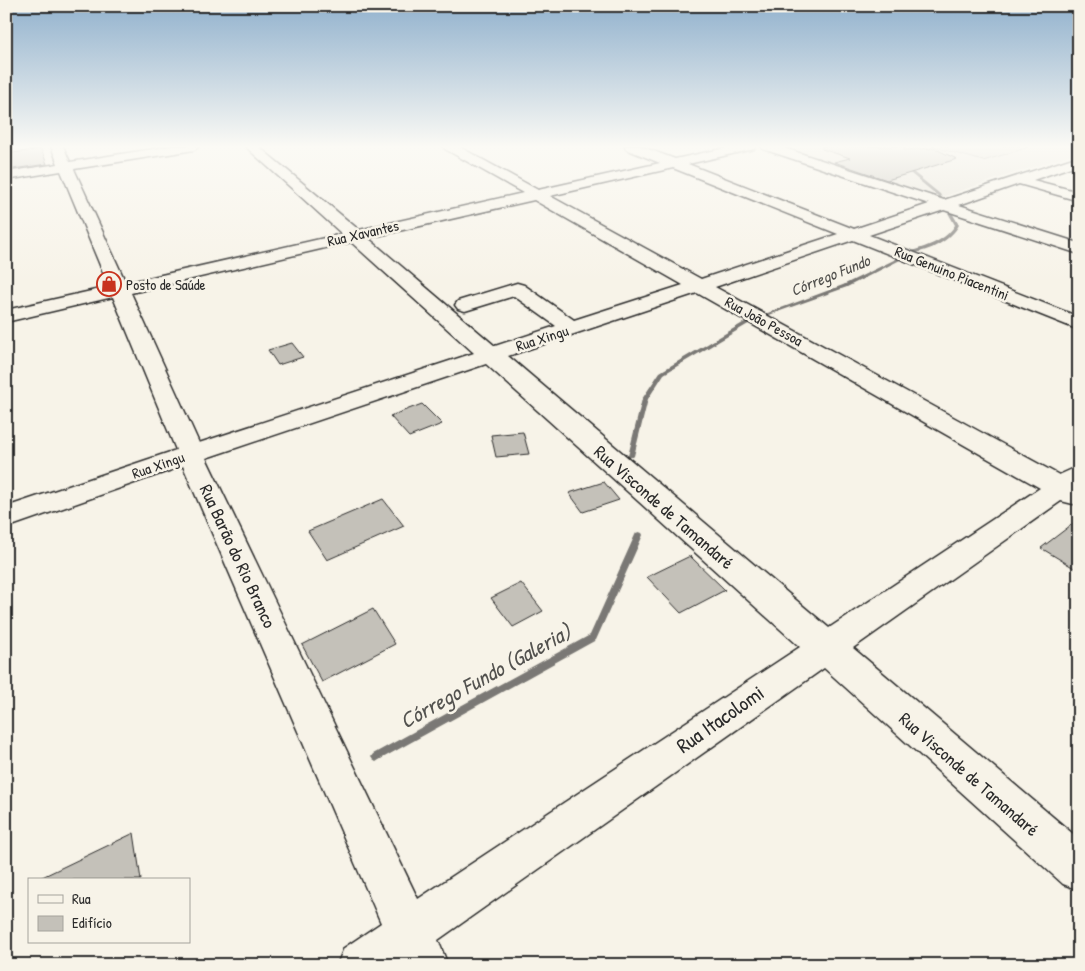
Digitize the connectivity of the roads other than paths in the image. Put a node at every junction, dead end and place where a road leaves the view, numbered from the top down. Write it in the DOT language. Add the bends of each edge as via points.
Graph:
graph roads {
  1 [pos="76,191"];
  2 [pos="302,191"];
  3 [pos="530,191"];
  4 [pos="547,191"];
  5 [pos="745,191"];
  6 [pos="906,191"];
  7 [pos="987,191"];
  8 [pos="1059,191"];
  9 [pos="535,194"];
  10 [pos="1079,197"];
  11 [pos="948,205"];
  12 [pos="858,235"];
  13 [pos="354,236"];
  14 [pos="1079,249"];
  15 [pos="701,286"];
  16 [pos="118,290"];
  17 [pos="465,305"];
  18 [pos="6,316"];
  19 [pos="1079,324"];
  20 [pos="572,328"];
  21 [pos="491,354"];
  22 [pos="191,454"];
  23 [pos="1073,487"];
  24 [pos="6,518"];
  25 [pos="824,648"];
  26 [pos="1079,868"];
  27 [pos="417,948"];
  28 [pos="361,965"];
  1 -- 16 [label="street, Rua Barão do Rio Branco"];
  2 -- 13 [label="street, Rua Visconde de Tamandaré"];
  3 -- 9 [label="street, Rua João Pessoa"];
  4 -- 9 [label="street, Rua Xavantes"];
  5 -- 12 [label="street, Rua Genuino Piacentini"];
  6 -- 11 [label="street"];
  7 -- 11 [label="street, Rua Xingu"];
  8 -- 10 [label="street"];
  9 -- 13 [label="street, Rua Xavantes"];
  9 -- 15 [label="street, Rua João Pessoa"];
  11 -- 12 [label="street, Rua Xingu"];
  11 -- 14 [label="street"];
  12 -- 15 [label="street, Rua Xingu"];
  12 -- 19 [label="street, Rua Genuino Piacentini"];
  13 -- 16 [label="street, Rua Xavantes"];
  13 -- 21 [label="street, Rua Visconde de Tamandaré"];
  15 -- 20 [label="street, Rua Xingu"];
  15 -- 23 [label="street, Rua João Pessoa"];
  16 -- 18 [label="street, Rua Xavantes"];
  16 -- 22 [label="street, Rua Barão do Rio Branco"];
  17 -- 20 [label="street" via="517,289"];
  20 -- 21 [label="street, Rua Xingu"];
  21 -- 22 [label="street, Rua Xingu"];
  21 -- 25 [label="street, Rua Visconde de Tamandaré"];
  22 -- 24 [label="street, Rua Xingu"];
  22 -- 27 [label="street, Rua Barão do Rio Branco"];
  23 -- 25 [label="street, Rua Itacolomi"];
  25 -- 26 [label="street, Rua Visconde de Tamandaré"];
  25 -- 27 [label="street, Rua Itacolomi"];
  27 -- 28 [label="street, Rua Itacolomi"];
}
